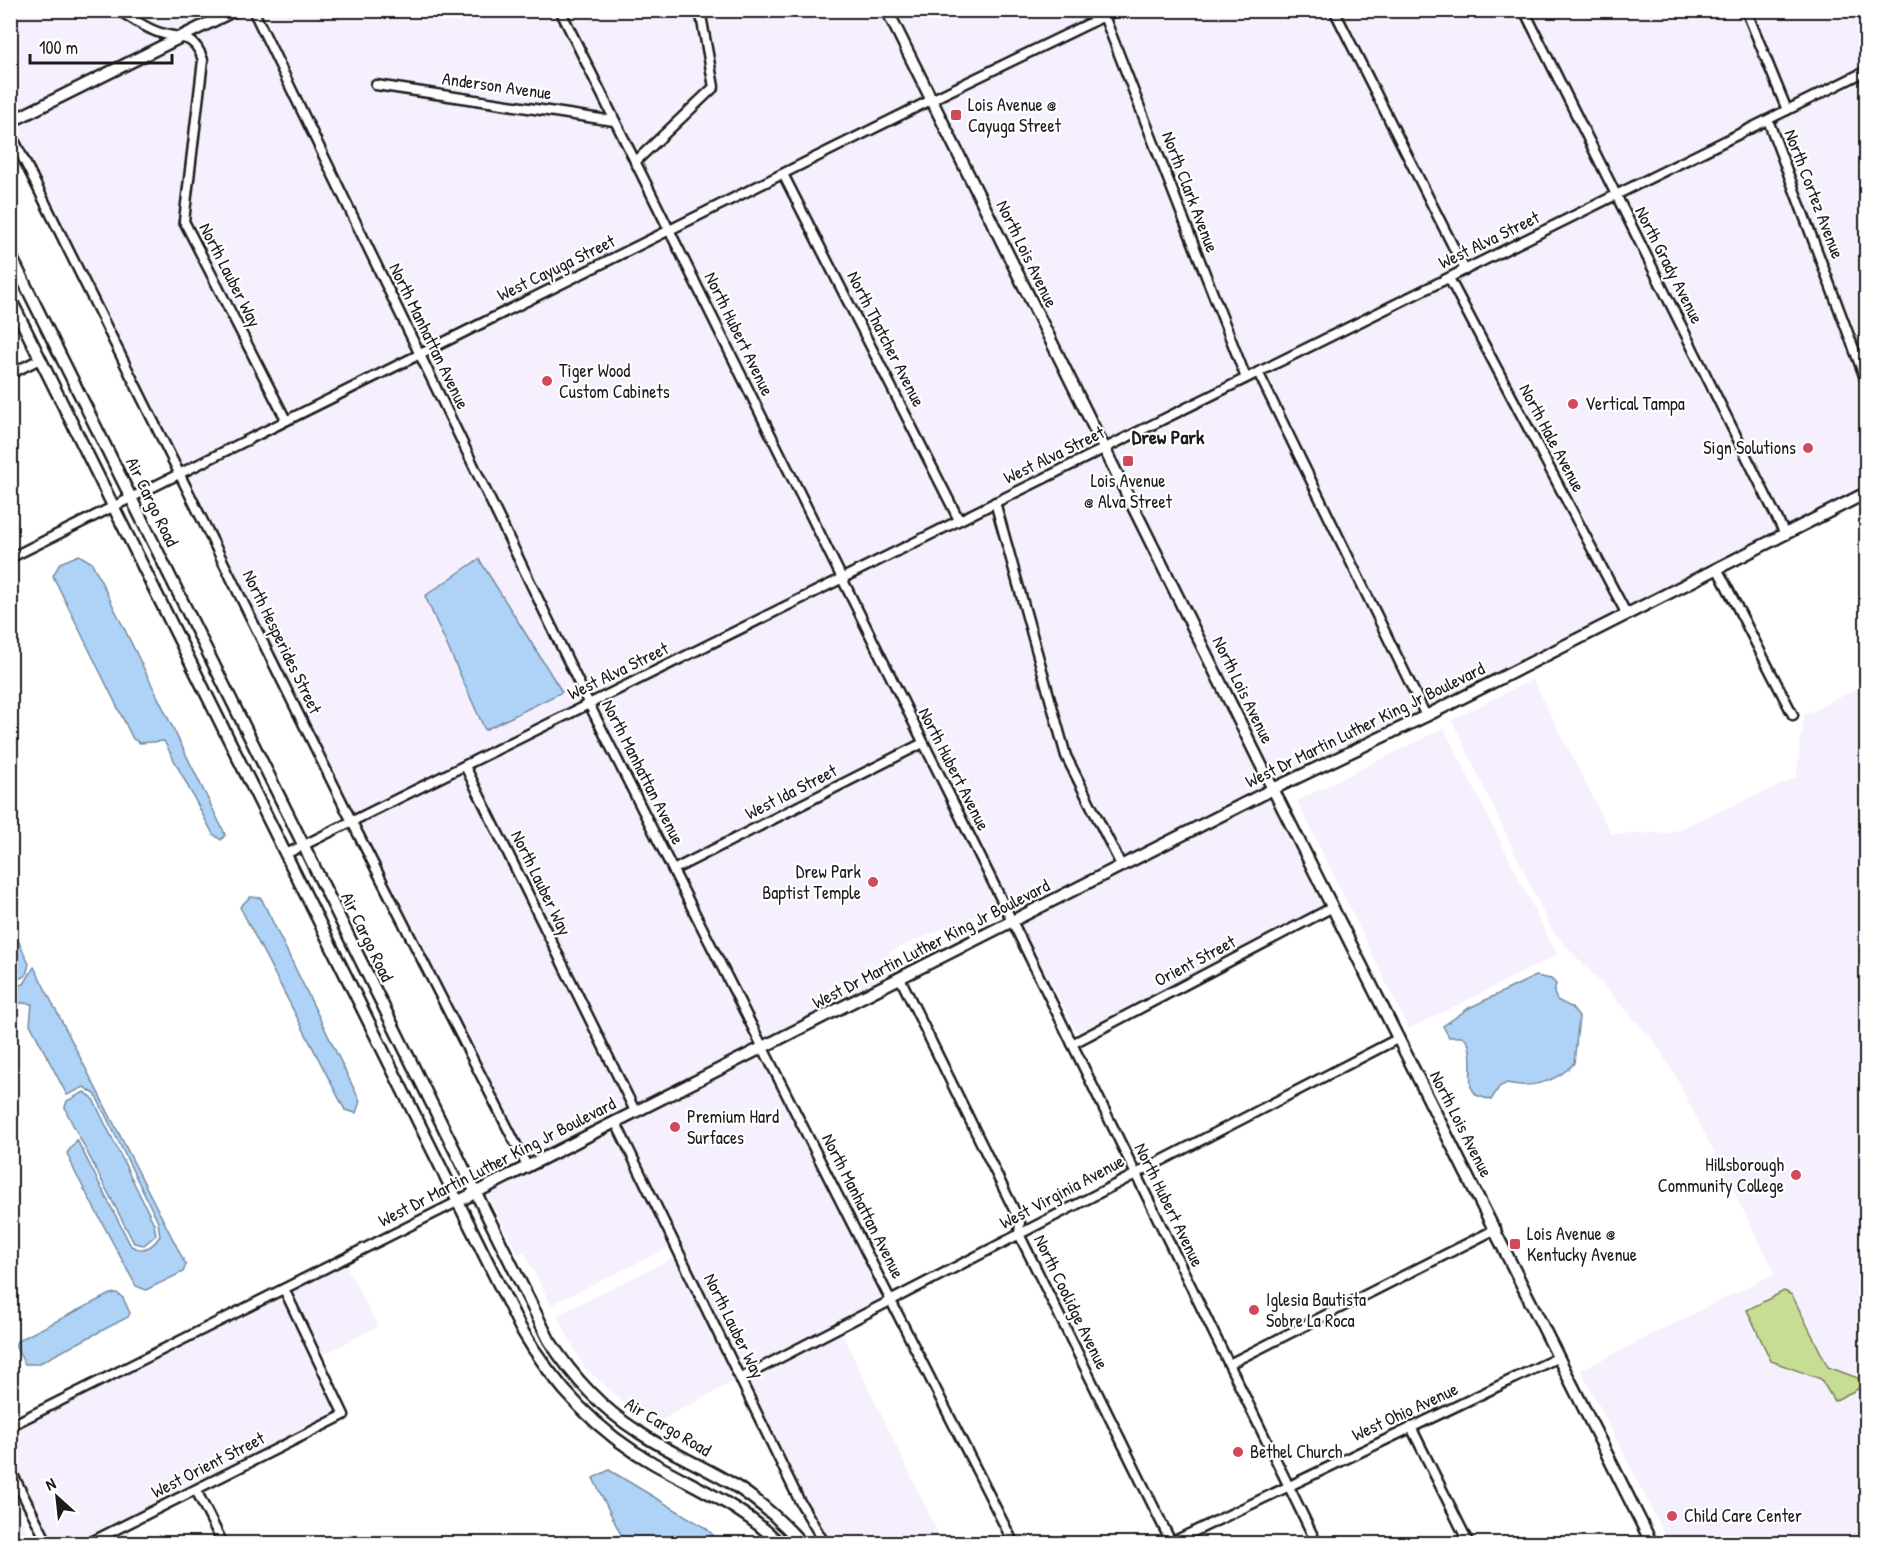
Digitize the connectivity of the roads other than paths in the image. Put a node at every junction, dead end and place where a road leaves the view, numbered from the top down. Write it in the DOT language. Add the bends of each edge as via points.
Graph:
graph roads {
  1 [pos="118,10"];
  2 [pos="235,10"];
  3 [pos="253,10"];
  4 [pos="560,10"];
  5 [pos="700,10"];
  6 [pos="887,10"];
  7 [pos="1117,10"];
  8 [pos="1334,10"];
  9 [pos="1524,10"];
  10 [pos="1746,10"];
  11 [pos="1104,16"];
  12 [pos="184,36"];
  13 [pos="1866,71"];
  14 [pos="376,85"];
  15 [pos="931,100"];
  16 [pos="1787,110"];
  17 [pos="614,120"];
  18 [pos="1768,120"];
  19 [pos="10,122"];
  20 [pos="10,132"];
  21 [pos="635,162"];
  22 [pos="783,174"];
  23 [pos="1616,195"];
  24 [pos="670,231"];
  25 [pos="10,254"];
  26 [pos="1465,270"];
  27 [pos="1449,278"];
  28 [pos="10,298"];
  29 [pos="419,354"];
  30 [pos="40,359"];
  31 [pos="1258,372"];
  32 [pos="10,374"];
  33 [pos="1246,378"];
  34 [pos="1866,381"];
  35 [pos="286,420"];
  36 [pos="1104,448"];
  37 [pos="180,473"];
  38 [pos="1866,493"];
  39 [pos="131,498"];
  40 [pos="995,502"];
  41 [pos="114,506"];
  42 [pos="959,520"];
  43 [pos="1785,534"];
  44 [pos="10,558"];
  45 [pos="1717,568"];
  46 [pos="841,580"];
  47 [pos="1626,613"];
  48 [pos="589,704"];
  49 [pos="1793,715"];
  50 [pos="1426,716"];
  51 [pos="923,743"];
  52 [pos="465,766"];
  53 [pos="1273,789"];
  54 [pos="351,822"];
  55 [pos="303,846"];
  56 [pos="288,854"];
  57 [pos="1121,866"];
  58 [pos="674,870"];
  59 [pos="1333,907"];
  60 [pos="1012,921"];
  61 [pos="900,978"];
  62 [pos="1399,1038"];
  63 [pos="1072,1044"];
  64 [pos="764,1047"];
  65 [pos="635,1111"];
  66 [pos="615,1121"];
  67 [pos="527,1166"];
  68 [pos="1134,1172"];
  69 [pos="475,1192"];
  70 [pos="459,1200"];
  71 [pos="1496,1229"];
  72 [pos="1019,1234"];
  73 [pos="284,1289"];
  74 [pos="891,1299"];
  75 [pos="1559,1357"];
  76 [pos="1229,1364"];
  77 [pos="741,1378"];
  78 [pos="10,1426"];
  79 [pos="1412,1427"];
  80 [pos="10,1469"];
  81 [pos="1289,1485"];
  82 [pos="196,1490"];
  83 [pos="1169,1543"];
  84 [pos="48,1544"];
  85 [pos="87,1544"];
  86 [pos="223,1544"];
  87 [pos="780,1544"];
  88 [pos="802,1544"];
  89 [pos="825,1544"];
  90 [pos="1014,1544"];
  91 [pos="1317,1544"];
  92 [pos="1469,1544"];
  93 [pos="1652,1544"];
  1 -- 12 [label="street" via="153,30"];
  2 -- 12 [label="street"];
  3 -- 29 [label="street, North Manhattan Avenue"];
  4 -- 17 [label="street, North Hubert Avenue"];
  5 -- 21 [label="street" via="714,87"];
  6 -- 15 [label="street, North Lois Avenue"];
  7 -- 11 [label="street, West Cayuga Street"];
  8 -- 26 [label="street"];
  9 -- 23 [label="street, North Grady Avenue"];
  10 -- 16 [label="street"];
  11 -- 15 [label="street, West Cayuga Street"];
  11 -- 33 [label="street, North Clark Avenue"];
  12 -- 19 [label="street"];
  12 -- 35 [label="street, North Lauber Way" via="199,48 203,60 184,221"];
  13 -- 16 [label="street, West Alva Street"];
  14 -- 17 [label="street, Anderson Avenue"];
  15 -- 22 [label="street, West Cayuga Street"];
  15 -- 36 [label="street, North Lois Avenue"];
  16 -- 18 [label="street, West Alva Street"];
  17 -- 21 [label="street, North Hubert Avenue"];
  18 -- 23 [label="street, West Alva Street"];
  18 -- 34 [label="street, North Cortez Avenue"];
  20 -- 37 [label="street, North Hesperides Street"];
  21 -- 24 [label="street, North Hubert Avenue"];
  22 -- 24 [label="street, West Cayuga Street"];
  22 -- 42 [label="street, North Thatcher Avenue"];
  23 -- 26 [label="street, West Alva Street"];
  23 -- 43 [label="street, North Grady Avenue"];
  24 -- 29 [label="street, West Cayuga Street"];
  24 -- 46 [label="street, North Hubert Avenue"];
  25 -- 39 [label="street, Air Cargo Road"];
  26 -- 27 [label="street, West Alva Street"];
  27 -- 31 [label="street, West Alva Street"];
  27 -- 47 [label="street, North Hale Avenue"];
  28 -- 30 [label="street, Air Cargo Road"];
  29 -- 35 [label="street, West Cayuga Street"];
  29 -- 48 [label="street, North Manhattan Avenue"];
  30 -- 32 [label="street"];
  30 -- 41 [label="street, Air Cargo Road"];
  31 -- 33 [label="street, West Alva Street"];
  31 -- 50 [label="street"];
  33 -- 36 [label="street, West Alva Street"];
  35 -- 37 [label="street, West Cayuga Street"];
  36 -- 40 [label="street, West Alva Street"];
  36 -- 53 [label="street, North Lois Avenue"];
  37 -- 39 [label="street, West Cayuga Street"];
  37 -- 54 [label="street, North Hesperides Street"];
  38 -- 43 [label="street, West Dr Martin Luther King Jr Boulevard"];
  39 -- 41 [label="street, West Cayuga Street"];
  39 -- 55 [label="street, Air Cargo Road"];
  40 -- 42 [label="street, West Alva Street"];
  40 -- 57 [label="street" via="1066,756"];
  41 -- 44 [label="street, West Cayuga Street"];
  41 -- 56 [label="street, Air Cargo Road"];
  42 -- 46 [label="street, West Alva Street"];
  43 -- 45 [label="street, West Dr Martin Luther King Jr Boulevard"];
  45 -- 47 [label="street, West Dr Martin Luther King Jr Boulevard"];
  45 -- 49 [label="street"];
  46 -- 48 [label="street, West Alva Street"];
  46 -- 51 [label="street, North Hubert Avenue"];
  47 -- 50 [label="street, West Dr Martin Luther King Jr Boulevard"];
  48 -- 52 [label="street, West Alva Street"];
  48 -- 58 [label="street, North Manhattan Avenue"];
  50 -- 53 [label="street, West Dr Martin Luther King Jr Boulevard"];
  51 -- 58 [label="street, West Ida Street"];
  51 -- 60 [label="street, North Hubert Avenue"];
  52 -- 54 [label="street, West Alva Street"];
  52 -- 65 [label="street, North Lauber Way"];
  53 -- 57 [label="street, West Dr Martin Luther King Jr Boulevard"];
  53 -- 59 [label="street, North Lois Avenue"];
  54 -- 55 [label="street, West Alva Street"];
  54 -- 67 [label="street, North Hesperides Street"];
  55 -- 56 [label="street, West Alva Street"];
  55 -- 69 [label="street, Air Cargo Road"];
  56 -- 70 [label="street, Air Cargo Road"];
  57 -- 60 [label="street, West Dr Martin Luther King Jr Boulevard"];
  58 -- 64 [label="street, North Manhattan Avenue"];
  59 -- 62 [label="street, North Lois Avenue"];
  59 -- 63 [label="street, Orient Street"];
  60 -- 61 [label="street, West Dr Martin Luther King Jr Boulevard"];
  60 -- 63 [label="street, North Hubert Avenue"];
  61 -- 64 [label="street, West Dr Martin Luther King Jr Boulevard"];
  61 -- 72 [label="street, North Coolidge Avenue" via="1020,1222"];
  62 -- 68 [label="street, West Virginia Avenue"];
  62 -- 71 [label="street, North Lois Avenue"];
  63 -- 68 [label="street, North Hubert Avenue"];
  64 -- 65 [label="street, West Dr Martin Luther King Jr Boulevard"];
  64 -- 74 [label="street, North Manhattan Avenue"];
  65 -- 66 [label="street, West Dr Martin Luther King Jr Boulevard"];
  66 -- 67 [label="street, West Dr Martin Luther King Jr Boulevard"];
  66 -- 77 [label="street, North Lauber Way"];
  67 -- 69 [label="street, West Dr Martin Luther King Jr Boulevard"];
  68 -- 72 [label="street, West Virginia Avenue"];
  68 -- 76 [label="street, North Hubert Avenue"];
  69 -- 70 [label="street, West Dr Martin Luther King Jr Boulevard"];
  69 -- 88 [label="street, Air Cargo Road" via="549,1340 583,1385 637,1432 728,1481 764,1506"];
  70 -- 73 [label="street, West Dr Martin Luther King Jr Boulevard"];
  70 -- 87 [label="street, Air Cargo Road" via="530,1343 577,1406 622,1445 748,1515"];
  71 -- 75 [label="street, North Lois Avenue"];
  71 -- 76 [label="street"];
  72 -- 74 [label="street, West Virginia Avenue"];
  72 -- 83 [label="street, North Coolidge Avenue"];
  73 -- 78 [label="street, West Dr Martin Luther King Jr Boulevard"];
  73 -- 82 [label="street, West Orient Street" via="344,1415"];
  74 -- 77 [label="street, West Virginia Avenue"];
  74 -- 90 [label="street, North Manhattan Avenue"];
  75 -- 79 [label="street, West Ohio Avenue"];
  75 -- 93 [label="street, North Lois Avenue"];
  76 -- 81 [label="street, North Hubert Avenue"];
  77 -- 89 [label="street, North Lauber Way" via="799,1500"];
  79 -- 81 [label="street, West Ohio Avenue"];
  79 -- 92 [label="street"];
  80 -- 84 [label="street"];
  81 -- 83 [label="street, West Ohio Avenue"];
  81 -- 91 [label="street, North Hubert Avenue"];
  82 -- 85 [label="street, West Orient Street"];
  82 -- 86 [label="street"];
}
